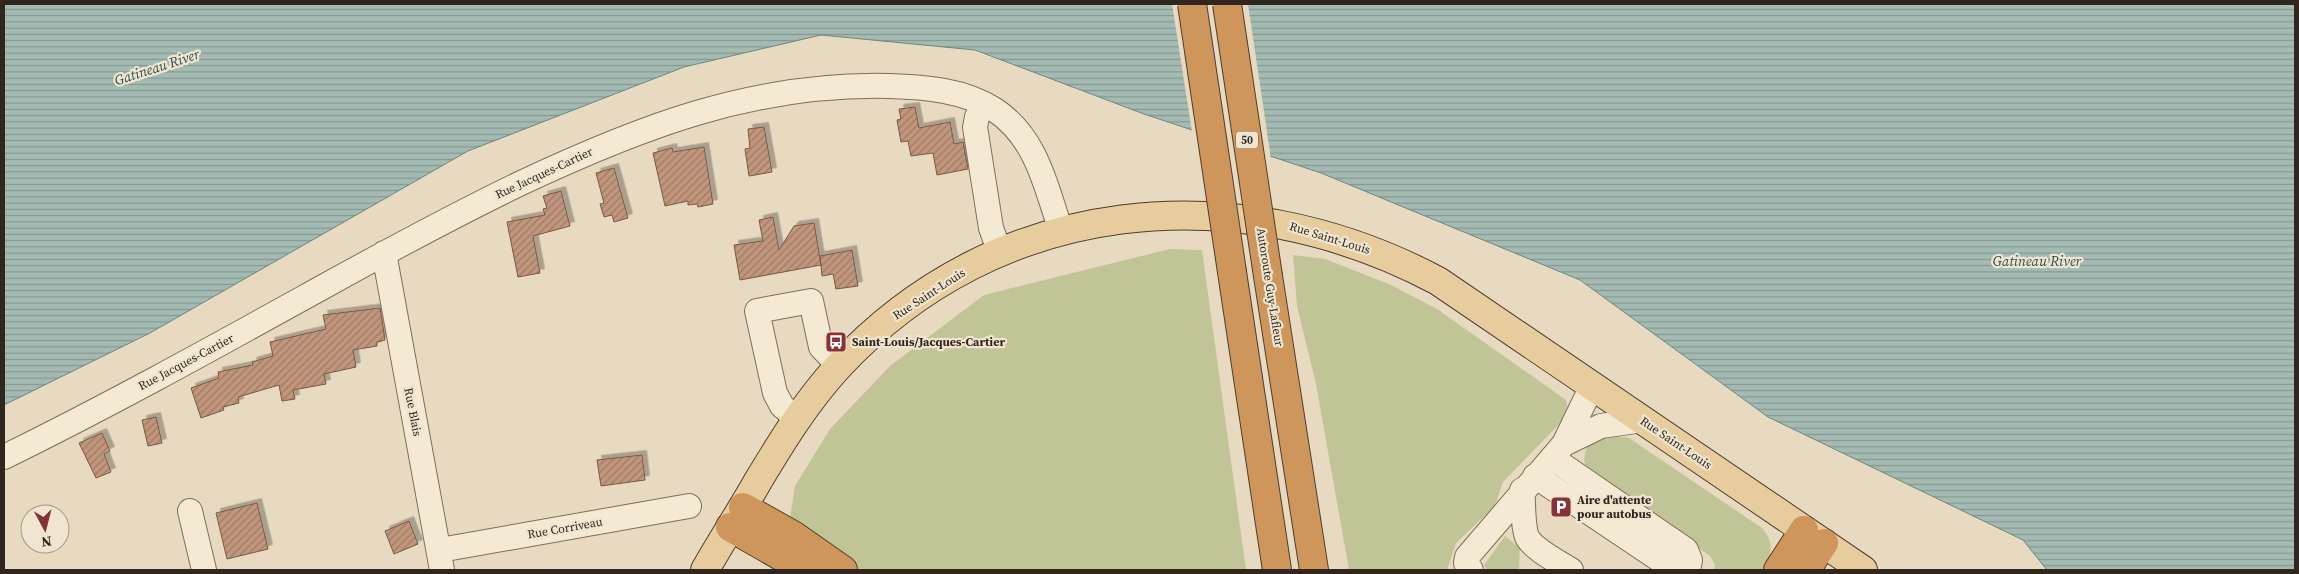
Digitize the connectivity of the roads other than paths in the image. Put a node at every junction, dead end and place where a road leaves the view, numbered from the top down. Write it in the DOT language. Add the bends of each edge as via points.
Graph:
graph roads {
  1 [pos="1192,4"];
  2 [pos="1227,4"];
  3 [pos="984,104"];
  4 [pos="1061,231"];
  5 [pos="384,253"];
  6 [pos="1000,253"];
  7 [pos="839,366"];
  8 [pos="1592,386"];
  9 [pos="797,419"];
  10 [pos="1643,420"];
  11 [pos="1558,451"];
  12 [pos="4,457"];
  13 [pos="1529,483"];
  14 [pos="689,506"];
  15 [pos="190,511"];
  16 [pos="736,517"];
  17 [pos="1814,536"];
  18 [pos="441,560"];
  19 [pos="204,570"];
  20 [pos="705,570"];
  21 [pos="805,570"];
  22 [pos="843,570"];
  23 [pos="1277,570"];
  24 [pos="1314,570"];
  25 [pos="1472,570"];
  26 [pos="1571,570"];
  27 [pos="1675,570"];
  28 [pos="1688,570"];
  29 [pos="1778,570"];
  30 [pos="1806,570"];
  31 [pos="1863,570"];
  1 -- 23 [label="highway, bridge"];
  2 -- 24 [label="highway, Autoroute Guy-Lafleur / 50, bridge"];
  3 -- 4 [label="street, Rue Jacques-Cartier" via="1011,123 1030,146 1040,166"];
  3 -- 5 [label="street, Rue Jacques-Cartier" via="951,92 927,88 866,85 802,89 735,101 672,119 612,142 461,212"];
  3 -- 6 [label="street" via="975,127 990,228"];
  4 -- 6 [label="main road, Rue Saint-Louis"];
  4 -- 8 [label="main road, Rue Saint-Louis" via="1132,217 1199,214 1272,222 1324,234 1386,256 1438,281"];
  5 -- 12 [label="street, Rue Jacques-Cartier"];
  5 -- 18 [label="street, Rue Blais"];
  6 -- 7 [label="main road, Rue Saint-Louis" via="919,298 873,333"];
  7 -- 9 [label="main road, Rue Saint-Louis"];
  7 -- 9 [label="street" via="822,347 811,301 757,311 775,393 782,406"];
  8 -- 10 [label="main road, Rue Saint-Louis"];
  8 -- 11 [label="street"];
  9 -- 16 [label="main road, Rue Saint-Louis"];
  10 -- 11 [label="street" via="1601,426"];
  10 -- 17 [label="main road, Rue Saint-Louis"];
  11 -- 13 [label="street"];
  11 -- 28 [label="street" via="1686,550 1690,560"];
  13 -- 25 [label="street" via="1467,557 1466,563"];
  13 -- 26 [label="street" via="1528,540"];
  13 -- 27 [label="street"];
  14 -- 18 [label="street, Rue Corriveau"];
  15 -- 19 [label="street"];
  16 -- 20 [label="main road, Rue Saint-Louis"];
  16 -- 21 [label="highway"];
  16 -- 22 [label="highway" via="793,535"];
  17 -- 29 [label="highway"];
  17 -- 30 [label="highway"];
  17 -- 31 [label="main road, Rue Saint-Louis"];
}
